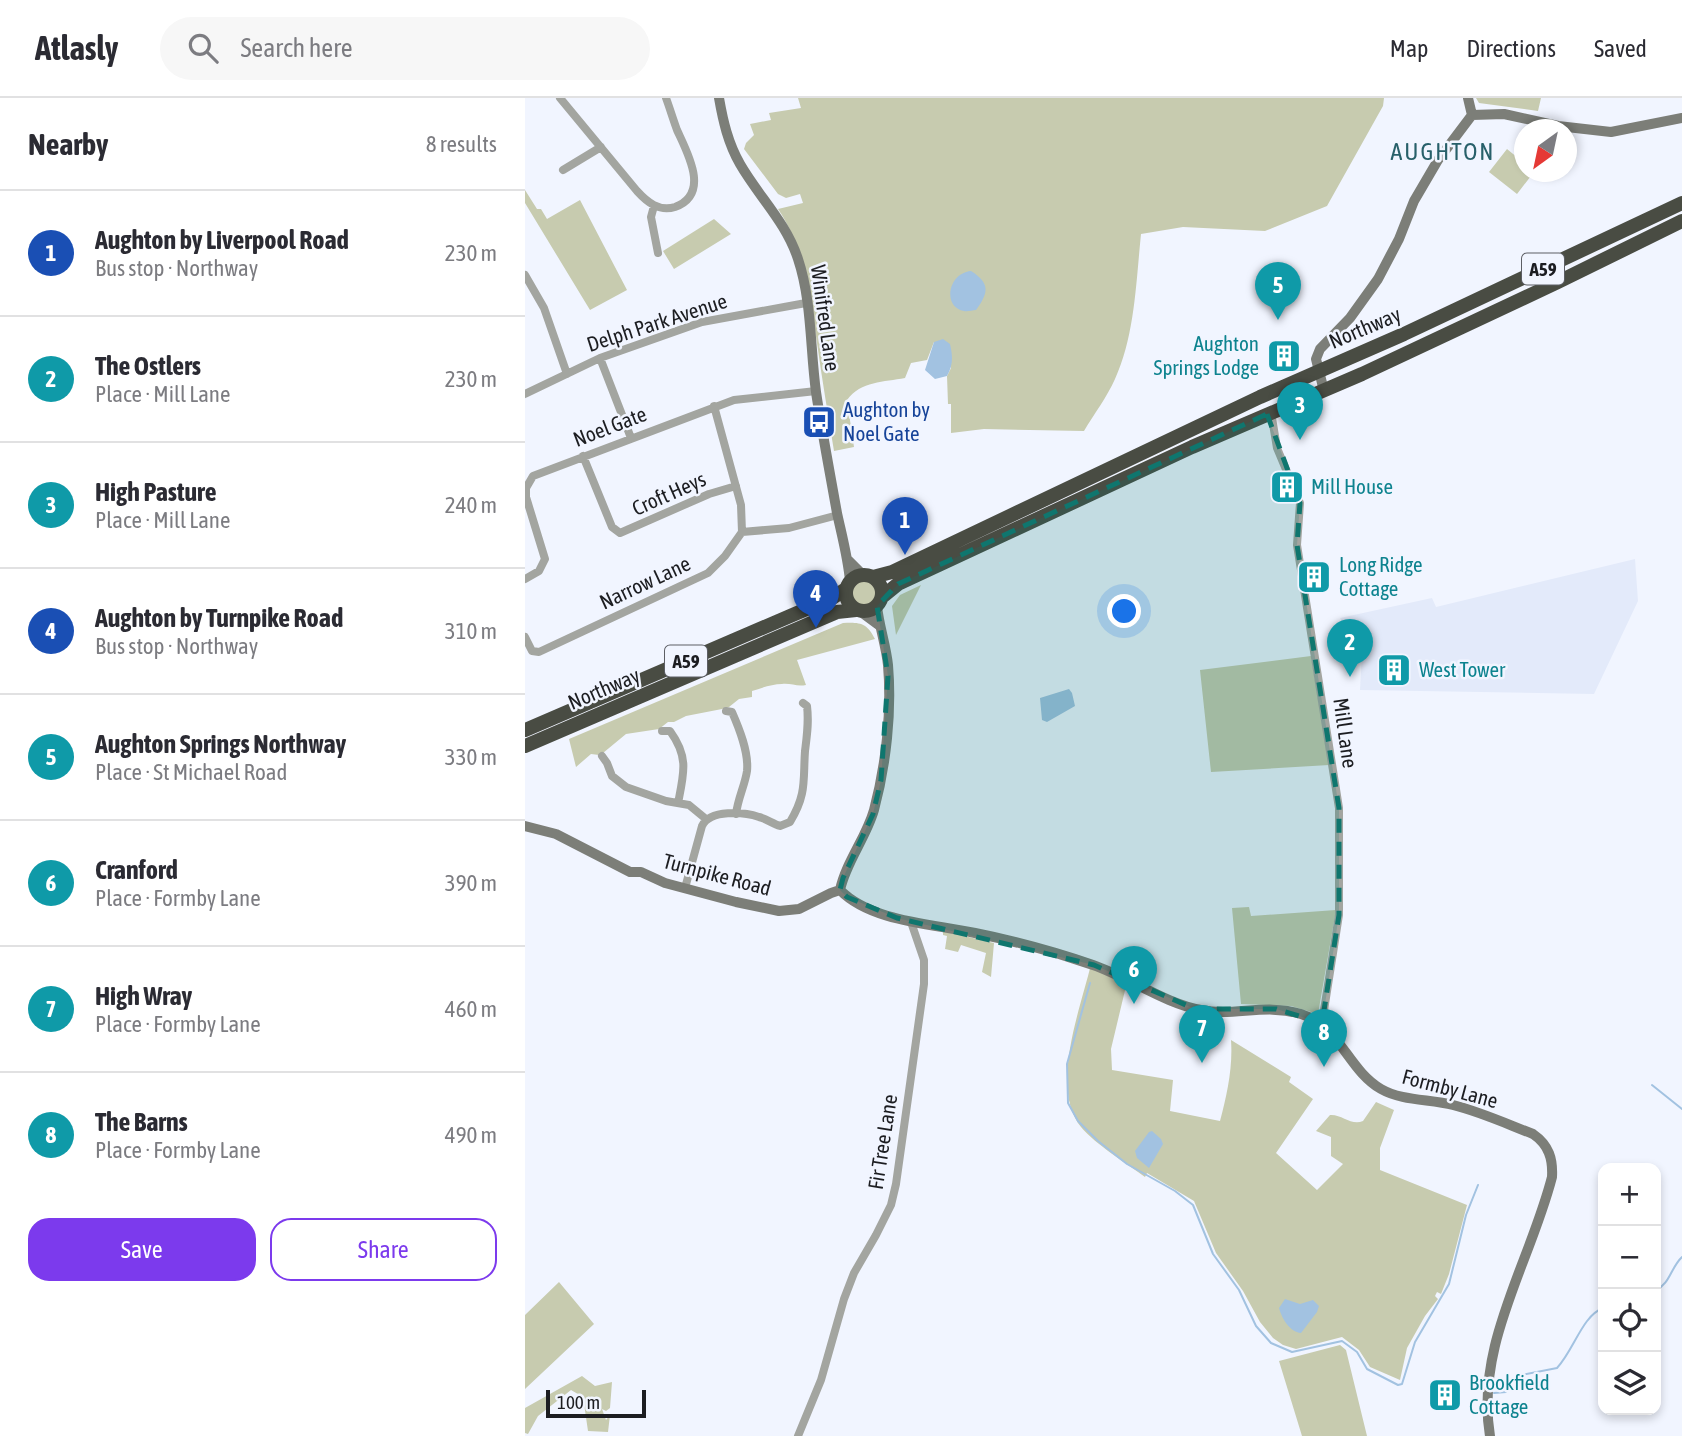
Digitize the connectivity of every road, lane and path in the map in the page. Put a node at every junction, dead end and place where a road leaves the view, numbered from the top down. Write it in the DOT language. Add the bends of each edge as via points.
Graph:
graph roads {
  1 [pos="560,98"];
  2 [pos="666,98"];
  3 [pos="719,98"];
  4 [pos="1468,98"];
  5 [pos="1472,115"];
  6 [pos="1682,118"];
  7 [pos="601,147"];
  8 [pos="563,170"];
  9 [pos="1682,203"];
  10 [pos="654,206"];
  11 [pos="1682,221"];
  12 [pos="658,253"];
  13 [pos="525,275"];
  14 [pos="806,303"];
  15 [pos="600,358"];
  16 [pos="1317,371"];
  17 [pos="567,374"];
  18 [pos="816,391"];
  19 [pos="1324,391"];
  20 [pos="525,394"];
  21 [pos="1260,397"];
  22 [pos="714,406"];
  23 [pos="1268,414"];
  24 [pos="631,438"];
  25 [pos="583,456"];
  26 [pos="736,486"];
  27 [pos="838,514"];
  28 [pos="743,532"];
  29 [pos="525,579"];
  30 [pos="858,580"];
  31 [pos="880,602"];
  32 [pos="859,611"];
  33 [pos="880,626"];
  34 [pos="525,637"];
  35 [pos="808,703"];
  36 [pos="731,710"];
  37 [pos="668,729"];
  38 [pos="525,730"];
  39 [pos="525,746"];
  40 [pos="607,759"];
  41 [pos="678,803"];
  42 [pos="736,814"];
  43 [pos="706,819"];
  44 [pos="525,826"];
  45 [pos="685,888"];
  46 [pos="840,890"];
  47 [pos="911,922"];
  48 [pos="1322,1023"];
  49 [pos="798,1436"];
  50 [pos="1490,1436"];
  1 -- 7 [label="street"];
  2 -- 10 [label="street" via="694,184 677,206"];
  3 -- 14 [label="main road, Winifred Lane" via="728,139 739,162 791,241"];
  4 -- 5 [label="main road"];
  5 -- 6 [label="main road" via="1504,114 1611,132"];
  5 -- 16 [label="main road" via="1414,201 1378,279 1320,349"];
  7 -- 8 [label="street"];
  7 -- 10 [label="street"];
  9 -- 16 [label="highway, Northway / A59"];
  10 -- 12 [label="street" via="651,217"];
  11 -- 19 [label="highway, Northway / A59"];
  13 -- 17 [label="street" via="546,312"];
  14 -- 15 [label="street, Delph Park Avenue" via="702,322"];
  14 -- 18 [label="main road, Winifred Lane"];
  15 -- 17 [label="street, Delph Park Avenue"];
  15 -- 24 [label="street"];
  16 -- 19 [label="main road"];
  16 -- 21 [label="highway, Northway / A59"];
  17 -- 20 [label="street, Delph Park Avenue"];
  18 -- 22 [label="street, Noel Gate"];
  18 -- 27 [label="main road, Winifred Lane"];
  19 -- 23 [label="highway, Northway / A59"];
  21 -- 23 [label="highway"];
  21 -- 30 [label="highway, Northway / A59" via="892,572"];
  22 -- 24 [label="street, Noel Gate"];
  22 -- 26 [label="street"];
  23 -- 31 [label="highway, Northway / A59" via="898,584"];
  23 -- 48 [label="street, Mill Lane" via="1300,503 1297,545 1339,808 1339,915"];
  24 -- 25 [label="street, Noel Gate"];
  25 -- 26 [label="street, Croft Heys" via="611,527 620,533"];
  25 -- 29 [label="street, Noel Gate" via="537,474 528,483 526,497 545,559 539,572"];
  26 -- 28 [label="street"];
  27 -- 28 [label="street" via="789,528"];
  27 -- 30 [label="main road, Winifred Lane" via="848,560"];
  28 -- 34 [label="street, Narrow Lane" via="708,573 536,657"];
  30 -- 31 [label="highway" via="881,586"];
  30 -- 32 [label="highway" via="847,601"];
  30 -- 38 [label="highway, Northway / A59" via="832,598"];
  31 -- 32 [label="highway, A59" via="873,610"];
  31 -- 33 [label="main road"];
  32 -- 33 [label="main road"];
  32 -- 39 [label="highway, Northway / A59" via="837,612"];
  33 -- 46 [label="main road" via="888,665 881,780 873,814"];
  35 -- 42 [label="street" via="805,782 790,822 778,825"];
  36 -- 42 [label="street" via="747,769"];
  37 -- 41 [label="street" via="684,761"];
  40 -- 41 [label="street" via="612,776 625,787"];
  41 -- 43 [label="street"];
  42 -- 43 [label="street"];
  43 -- 45 [label="street"];
  44 -- 45 [label="main road, Turnpike Road" via="556,834 630,872"];
  45 -- 46 [label="main road, Turnpike Road" via="779,911 799,909"];
  46 -- 47 [label="main road" via="860,905"];
  47 -- 48 [label="main road" via="975,933 1094,965 1195,1009 1276,1009"];
  47 -- 49 [label="street, Fir Tree Lane" via="924,960 924,984 896,1184 891,1205 843,1299 821,1380"];
  48 -- 50 [label="main road, Formby Lane" via="1378,1087 1392,1094 1454,1105 1533,1134 1551,1156 1550,1185 1501,1323 1489,1371"];
}
